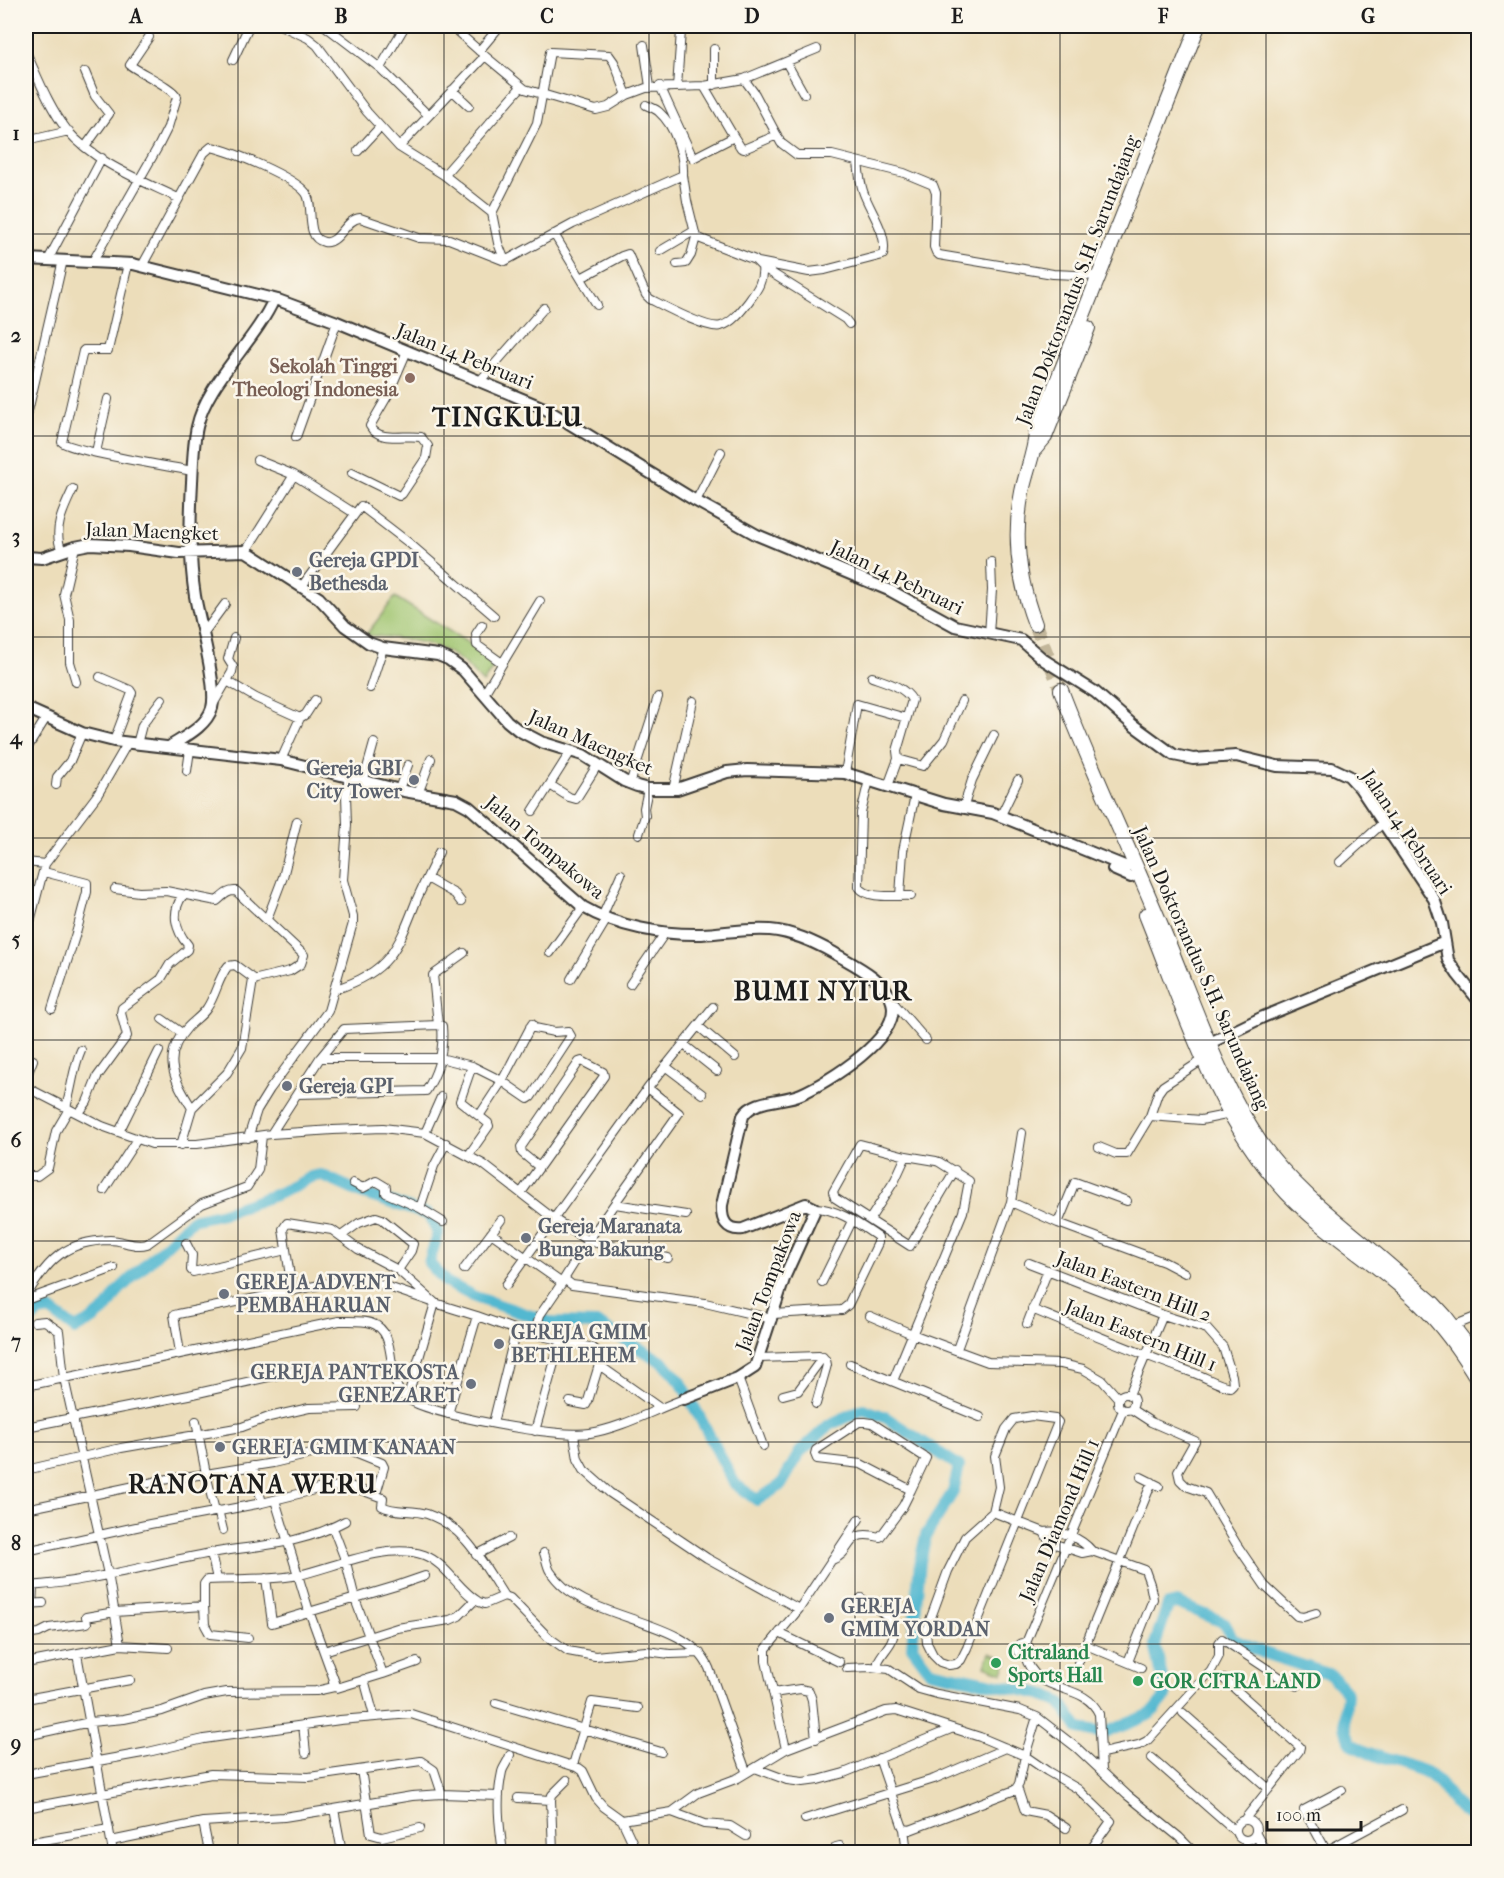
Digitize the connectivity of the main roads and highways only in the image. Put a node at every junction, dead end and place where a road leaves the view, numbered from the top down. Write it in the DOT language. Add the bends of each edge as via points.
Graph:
graph roads {
  1 [pos="1198,26"];
  2 [pos="1207,26"];
  3 [pos="1035,449"];
  4 [pos="1035,624"];
  5 [pos="1061,690"];
  6 [pos="1092,770"];
  7 [pos="1150,913"];
  8 [pos="1315,1210"];
  9 [pos="1479,1359"];
  10 [pos="1479,1380"];
  1 -- 3 [label="highway, Jalan Doktorandus S.H. Sarundajang" via="1036,434"];
  2 -- 3 [label="highway" via="1045,437"];
  3 -- 4 [label="highway, Jalan Doktorandus S.H. Sarundajang" via="1017,524 1021,574"];
  5 -- 6 [label="highway, Jalan Doktorandus S.H. Sarundajang"];
  6 -- 7 [label="highway, Jalan Doktorandus S.H. Sarundajang"];
  6 -- 7 [label="highway" via="1129,872"];
  7 -- 8 [label="highway, Jalan Doktorandus S.H. Sarundajang" via="1236,1101 1261,1142"];
  7 -- 8 [label="highway" via="1191,1030 1231,1114 1270,1174 1289,1195"];
  8 -- 9 [label="highway, Jalan Doktorandus S.H. Sarundajang" via="1433,1303"];
  8 -- 10 [label="highway" via="1421,1304"];
}
